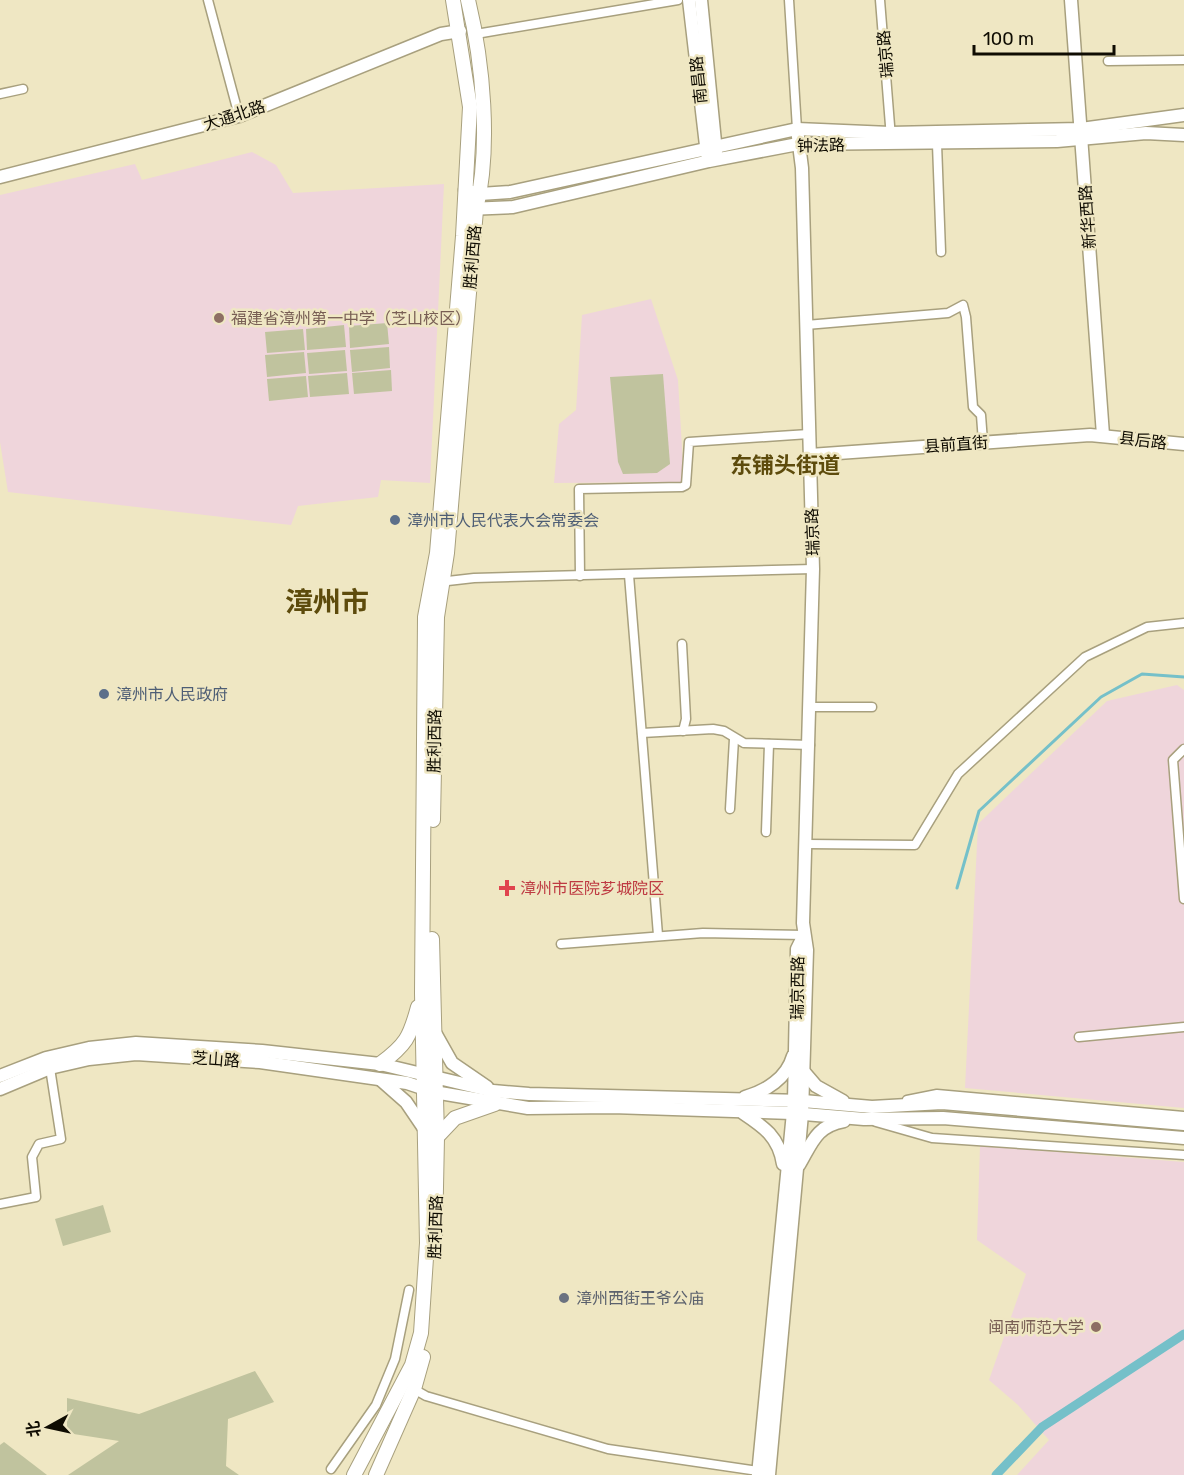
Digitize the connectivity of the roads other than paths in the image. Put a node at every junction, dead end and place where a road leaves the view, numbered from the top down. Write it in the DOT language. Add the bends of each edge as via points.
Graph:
graph roads {
  1 [pos="208,0"];
  2 [pos="453,0"];
  3 [pos="468,0"];
  4 [pos="678,0"];
  5 [pos="689,0"];
  6 [pos="701,0"];
  7 [pos="789,0"];
  8 [pos="880,0"];
  9 [pos="1071,0"];
  10 [pos="460,31"];
  11 [pos="476,34"];
  12 [pos="1184,60"];
  13 [pos="1108,61"];
  14 [pos="23,90"];
  15 [pos="0,94"];
  16 [pos="1184,115"];
  17 [pos="239,116"];
  18 [pos="797,129"];
  19 [pos="1081,134"];
  20 [pos="1184,135"];
  21 [pos="891,139"];
  22 [pos="798,144"];
  23 [pos="937,144"];
  24 [pos="710,147"];
  25 [pos="713,160"];
  26 [pos="0,177"];
  27 [pos="465,189"];
  28 [pos="480,194"];
  29 [pos="470,209"];
  30 [pos="941,252"];
  31 [pos="806,325"];
  32 [pos="809,434"];
  33 [pos="1103,435"];
  34 [pos="983,442"];
  35 [pos="1184,444"];
  36 [pos="810,455"];
  37 [pos="813,569"];
  38 [pos="629,575"];
  39 [pos="580,576"];
  40 [pos="438,583"];
  41 [pos="1184,623"];
  42 [pos="682,644"];
  43 [pos="811,706"];
  44 [pos="872,707"];
  45 [pos="683,730"];
  46 [pos="642,733"];
  47 [pos="734,739"];
  48 [pos="769,744"];
  49 [pos="810,745"];
  50 [pos="1184,749"];
  51 [pos="730,809"];
  52 [pos="766,832"];
  53 [pos="807,844"];
  54 [pos="1184,899"];
  55 [pos="658,935"];
  56 [pos="804,935"];
  57 [pos="561,944"];
  58 [pos="422,993"];
  59 [pos="432,1026"];
  60 [pos="1184,1027"];
  61 [pos="1078,1037"];
  62 [pos="796,1046"];
  63 [pos="380,1064"];
  64 [pos="50,1068"];
  65 [pos="804,1072"];
  66 [pos="0,1076"];
  67 [pos="381,1079"];
  68 [pos="429,1083"];
  69 [pos="0,1089"];
  70 [pos="494,1097"];
  71 [pos="737,1099"];
  72 [pos="872,1107"];
  73 [pos="798,1108"];
  74 [pos="742,1112"];
  75 [pos="859,1114"];
  76 [pos="1184,1116"];
  77 [pos="1184,1124"];
  78 [pos="431,1133"];
  79 [pos="1184,1138"];
  80 [pos="1184,1155"];
  81 [pos="797,1169"];
  82 [pos="785,1178"];
  83 [pos="0,1204"];
  84 [pos="409,1290"];
  85 [pos="395,1359"];
  86 [pos="412,1365"];
  87 [pos="409,1387"];
  88 [pos="331,1469"];
  89 [pos="761,1474"];
  90 [pos="354,1475"];
  91 [pos="376,1475"];
  1 -- 17 [label="street"];
  2 -- 10 [label="main road"];
  3 -- 11 [label="main road, 胜利西路"];
  4 -- 11 [label="street"];
  5 -- 24 [label="street, 南昌路"];
  6 -- 24 [label="street, 南昌路"];
  7 -- 18 [label="street"];
  8 -- 21 [label="street, 瑞京路"];
  9 -- 19 [label="street, 新华西路"];
  10 -- 17 [label="street, 大通北路" via="441,34"];
  10 -- 27 [label="main road" via="470,108"];
  11 -- 28 [label="main road, 胜利西路" via="484,108"];
  12 -- 13 [label="street"];
  14 -- 15 [label="street"];
  16 -- 19 [label="street, 钟法路"];
  17 -- 26 [label="street, 大通北路"];
  18 -- 21 [label="street, 钟法路"];
  18 -- 22 [label="street, 瑞京路"];
  18 -- 24 [label="street, 钟法路"];
  19 -- 20 [label="street, 钟法路"];
  19 -- 21 [label="street, 钟法路"];
  19 -- 23 [label="street, 钟法路" via="1057,141"];
  19 -- 33 [label="street, 新华西路"];
  21 -- 22 [label="street, 钟法路"];
  21 -- 23 [label="street, 钟法路"];
  22 -- 25 [label="street, 钟法路"];
  22 -- 31 [label="street, 瑞京路"];
  23 -- 30 [label="street"];
  24 -- 25 [label="street, 南昌路"];
  24 -- 28 [label="street, 钟法路" via="510,192"];
  25 -- 29 [label="street, 钟法路" via="513,207"];
  27 -- 28 [label="street, 钟法路"];
  27 -- 29 [label="main road"];
  28 -- 29 [label="main road, 胜利西路"];
  29 -- 40 [label="main road, 胜利西路"];
  31 -- 32 [label="street, 瑞京路"];
  31 -- 34 [label="street" via="948,313 963,305 973,407 981,415"];
  32 -- 36 [label="street, 瑞京路"];
  32 -- 39 [label="street" via="689,442 686,485 682,487 579,489"];
  33 -- 34 [label="street, 县前直街"];
  33 -- 35 [label="street, 县后路"];
  34 -- 36 [label="street, 县前直街"];
  36 -- 37 [label="street, 瑞京路"];
  37 -- 38 [label="street"];
  37 -- 43 [label="street, 瑞京路"];
  38 -- 39 [label="street"];
  38 -- 46 [label="street"];
  39 -- 40 [label="street" via="474,578"];
  40 -- 58 [label="main road" via="425,617"];
  40 -- 59 [label="main road, 胜利西路"];
  41 -- 53 [label="street" via="1147,627 1085,657 958,774 915,845"];
  42 -- 45 [label="street" via="686,720"];
  43 -- 44 [label="street"];
  43 -- 49 [label="street, 瑞京路"];
  45 -- 46 [label="street"];
  45 -- 47 [label="street" via="724,731"];
  46 -- 55 [label="street"];
  47 -- 48 [label="street"];
  47 -- 51 [label="street"];
  48 -- 49 [label="street"];
  48 -- 52 [label="street"];
  49 -- 53 [label="street, 瑞京路"];
  50 -- 54 [label="street" via="1173,760"];
  53 -- 56 [label="street, 瑞京路"];
  55 -- 56 [label="street"];
  55 -- 57 [label="street"];
  56 -- 62 [label="street, 瑞京西路" via="797,949"];
  56 -- 65 [label="street, 瑞京西路"];
  58 -- 63 [label="main road" via="401,1048"];
  58 -- 68 [label="main road"];
  59 -- 68 [label="main road, 胜利西路"];
  59 -- 70 [label="street" via="452,1063"];
  60 -- 61 [label="street"];
  62 -- 71 [label="street" via="791,1065 776,1082"];
  62 -- 73 [label="street, 瑞京西路"];
  63 -- 66 [label="street" via="136,1043 67,1053"];
  63 -- 68 [label="street"];
  64 -- 67 [label="street, 芝山路" via="136,1054 260,1062"];
  64 -- 69 [label="street, 芝山路"];
  64 -- 83 [label="street" via="62,1139 39,1144 32,1157 36,1197"];
  65 -- 73 [label="street, 瑞京西路"];
  65 -- 75 [label="street" via="816,1086"];
  67 -- 68 [label="street, 芝山路"];
  67 -- 78 [label="street"];
  68 -- 70 [label="street"];
  68 -- 78 [label="main road, 胜利西路"];
  70 -- 71 [label="street"];
  70 -- 74 [label="street" via="528,1108"];
  70 -- 78 [label="main road"];
  71 -- 73 [label="street"];
  72 -- 75 [label="street"];
  72 -- 76 [label="street" via="937,1094"];
  72 -- 77 [label="street" via="942,1103"];
  73 -- 74 [label="street"];
  73 -- 75 [label="street"];
  73 -- 81 [label="street, 瑞京西路"];
  73 -- 82 [label="street, 瑞京西路"];
  74 -- 82 [label="street" via="773,1135 781,1150"];
  75 -- 79 [label="street"];
  75 -- 80 [label="street" via="932,1138"];
  75 -- 81 [label="street" via="829,1124 816,1135"];
  78 -- 86 [label="main road" via="421,1332"];
  78 -- 87 [label="main road, 胜利西路" via="437,1212 429,1336"];
  81 -- 89 [label="street, 瑞京西路"];
  82 -- 89 [label="street, 瑞京西路"];
  84 -- 85 [label="street"];
  85 -- 86 [label="street"];
  85 -- 88 [label="street" via="376,1405"];
  86 -- 87 [label="main road"];
  87 -- 89 [label="street" via="608,1449"];
  87 -- 90 [label="main road"];
  87 -- 91 [label="main road, 胜利西路"];
}
